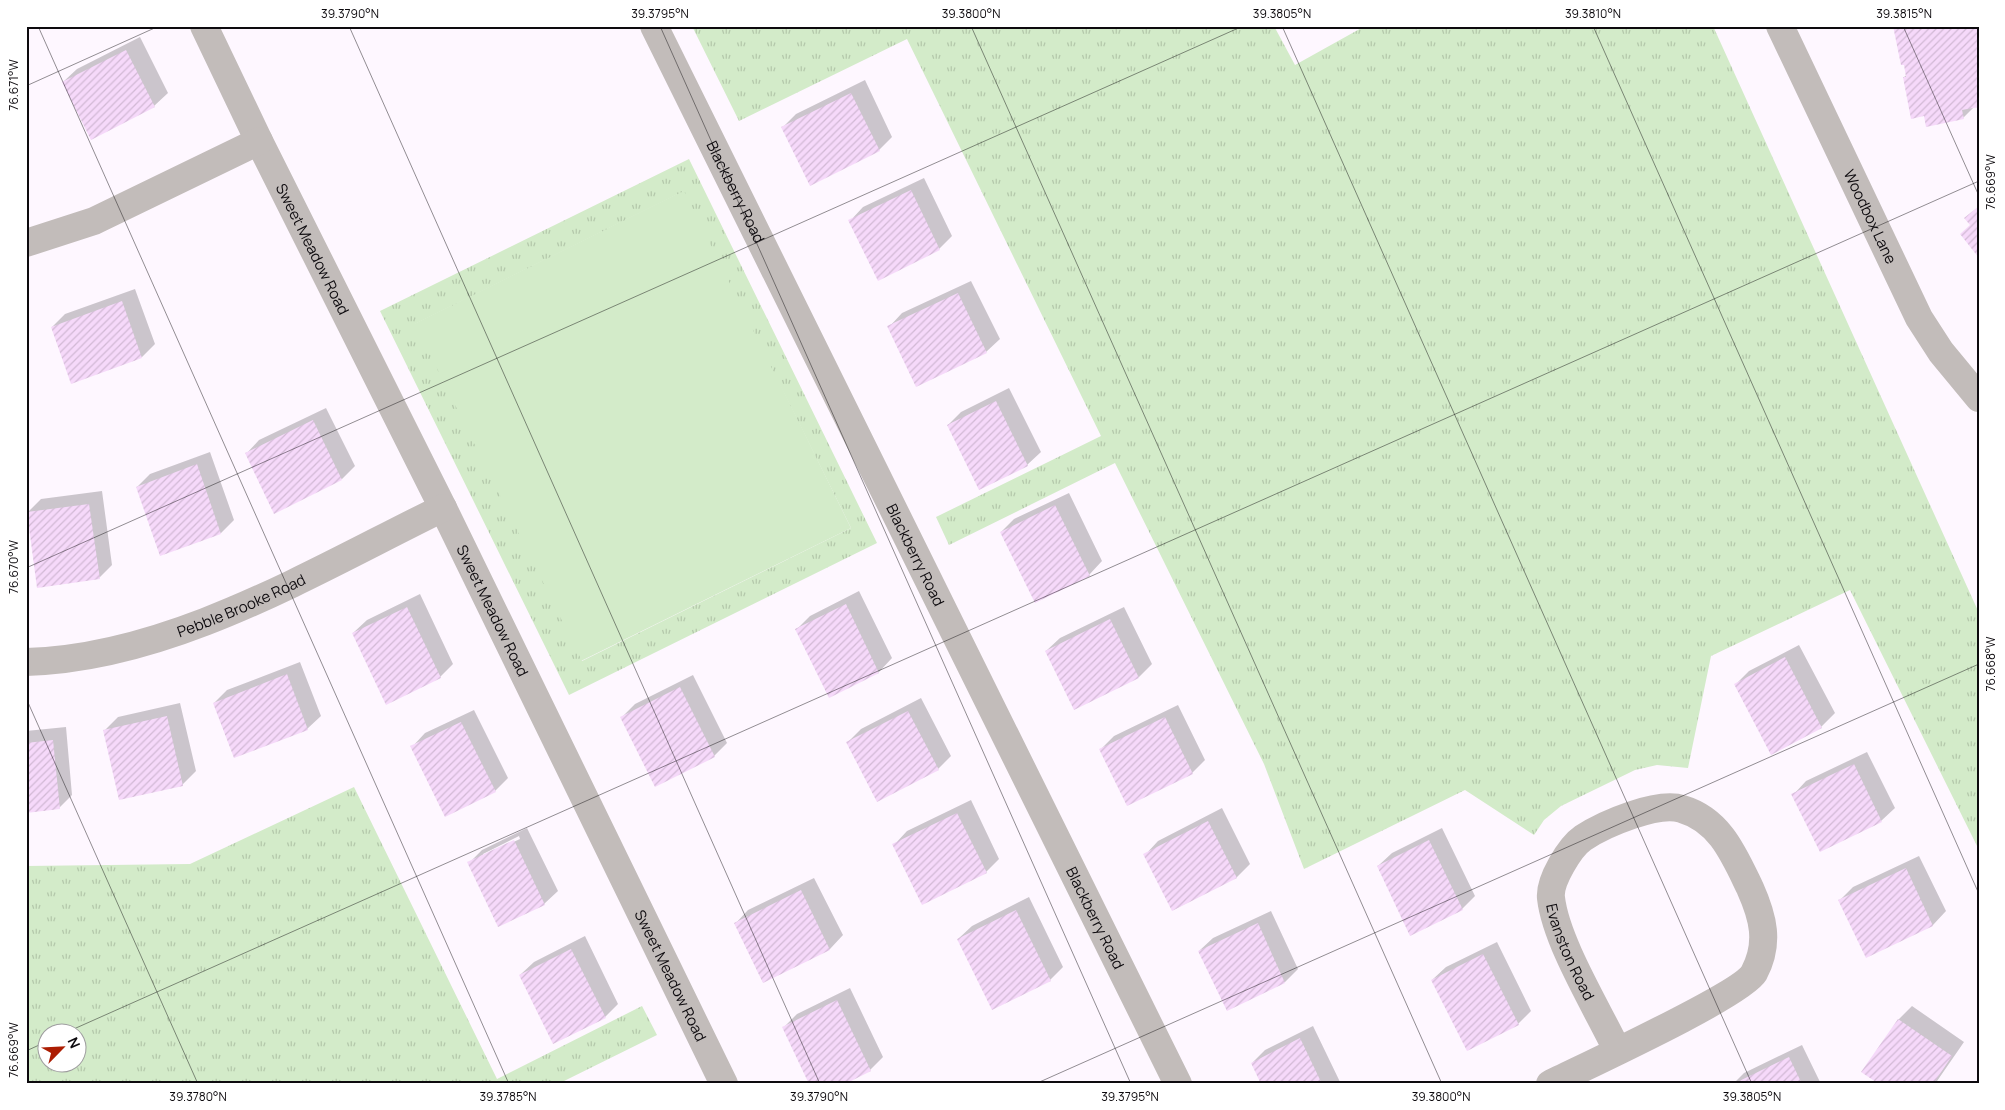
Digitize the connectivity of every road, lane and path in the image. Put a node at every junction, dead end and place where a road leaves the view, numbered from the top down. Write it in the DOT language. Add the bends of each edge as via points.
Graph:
graph roads {
  1 [pos="204,26"];
  2 [pos="654,26"];
  3 [pos="1780,26"];
  4 [pos="259,141"];
  5 [pos="26,243"];
  6 [pos="1979,398"];
  7 [pos="443,508"];
  8 [pos="26,662"];
  9 [pos="1617,1050"];
  10 [pos="724,1084"];
  11 [pos="1178,1084"];
  12 [pos="1550,1084"];
  1 -- 4 [label="street, Sweet Meadow Road"];
  2 -- 11 [label="street, Blackberry Road"];
  3 -- 6 [label="street, Woodbox Lane" via="1919,318 1941,352"];
  4 -- 5 [label="street" via="94,221"];
  4 -- 7 [label="street, Sweet Meadow Road"];
  7 -- 8 [label="street, Pebble Brooke Road" via="237,609 175,634 112,651"];
  7 -- 10 [label="street, Sweet Meadow Road"];
  9 -- 9 [label="street, Evanston Road" via="1728,994 1753,975 1764,946 1761,913 1730,845 1709,822 1681,808 1644,809 1582,838 1559,867 1550,895 1558,931"];
  9 -- 12 [label="street, Evanston Road"];
}
